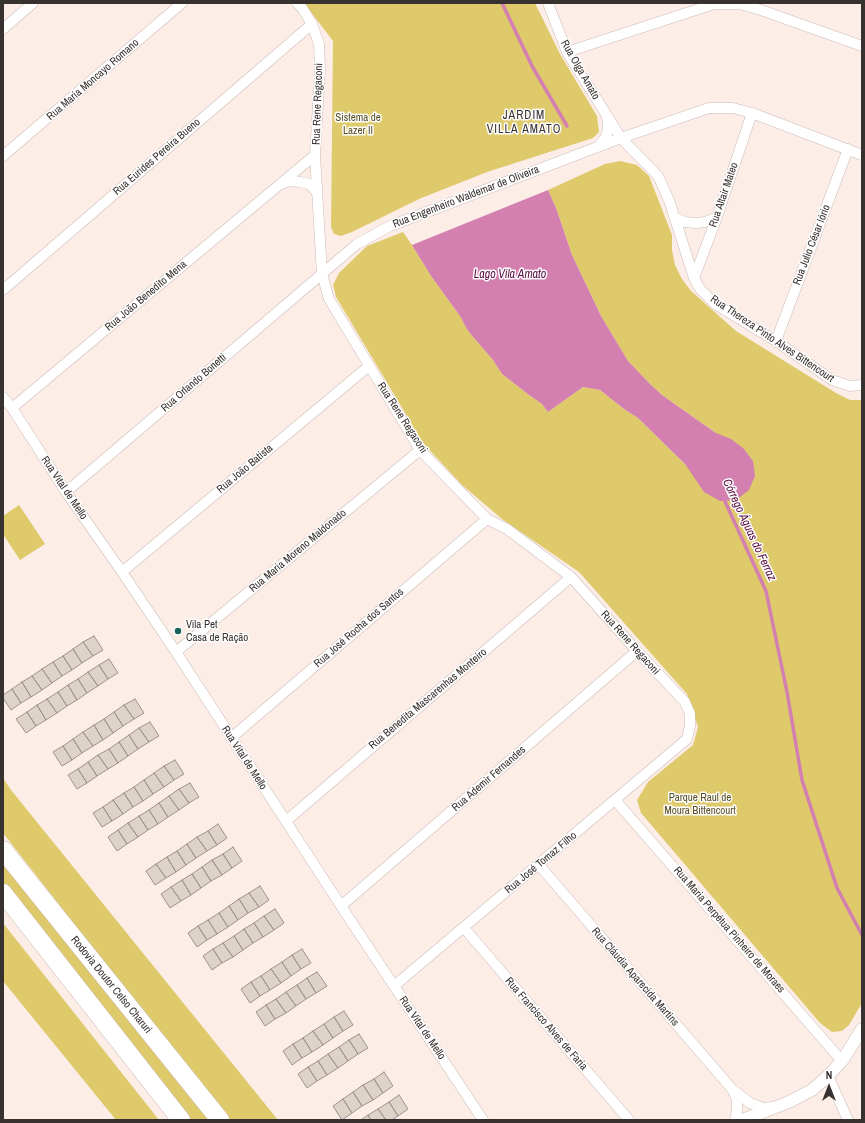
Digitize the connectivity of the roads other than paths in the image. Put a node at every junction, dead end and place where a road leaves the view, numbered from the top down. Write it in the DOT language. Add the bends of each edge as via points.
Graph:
graph roads {
  1 [pos="33,3"];
  2 [pos="182,3"];
  3 [pos="298,3"];
  4 [pos="548,3"];
  5 [pos="312,24"];
  6 [pos="3,29"];
  7 [pos="862,46"];
  8 [pos="567,52"];
  9 [pos="752,113"];
  10 [pos="606,115"];
  11 [pos="621,138"];
  12 [pos="599,146"];
  13 [pos="848,149"];
  14 [pos="315,155"];
  15 [pos="862,155"];
  16 [pos="3,156"];
  17 [pos="280,185"];
  18 [pos="317,193"];
  19 [pos="716,217"];
  20 [pos="675,218"];
  21 [pos="322,274"];
  22 [pos="694,278"];
  23 [pos="3,290"];
  24 [pos="776,342"];
  25 [pos="369,366"];
  26 [pos="862,385"];
  27 [pos="3,397"];
  28 [pos="12,408"];
  29 [pos="420,450"];
  30 [pos="66,492"];
  31 [pos="487,518"];
  32 [pos="122,572"];
  33 [pos="571,578"];
  34 [pos="637,651"];
  35 [pos="176,652"];
  36 [pos="231,738"];
  37 [pos="687,739"];
  38 [pos="615,800"];
  39 [pos="286,821"];
  40 [pos="3,850"];
  41 [pos="539,865"];
  42 [pos="3,893"];
  43 [pos="341,906"];
  44 [pos="464,928"];
  45 [pos="394,986"];
  46 [pos="862,1029"];
  47 [pos="842,1061"];
  48 [pos="828,1076"];
  49 [pos="732,1089"];
  50 [pos="774,1107"];
  51 [pos="181,1120"];
  52 [pos="220,1120"];
  53 [pos="483,1120"];
  54 [pos="629,1120"];
  55 [pos="735,1120"];
  56 [pos="742,1120"];
  57 [pos="848,1120"];
  1 -- 6 [label="street"];
  2 -- 16 [label="street, Rua Maria Moncayo Romano"];
  3 -- 5 [label="street, Rua Rene Regaconi"];
  4 -- 8 [label="street, Rua Olga Amato"];
  5 -- 14 [label="street, Rua Rene Regaconi" via="319,44 320,70"];
  5 -- 23 [label="street, Rua Eurides Pereira Bueno"];
  7 -- 8 [label="street" via="740,4 714,4"];
  8 -- 10 [label="street, Rua Olga Amato"];
  9 -- 11 [label="street, Rua Engenheiro Waldemar de Oliveira" via="733,108 709,108"];
  9 -- 13 [label="street, Rua Engenheiro Waldemar de Oliveira"];
  9 -- 19 [label="street, Rua Altair Mateo"];
  10 -- 11 [label="street, Rua Olga Amato"];
  10 -- 12 [label="street" via="606,135"];
  11 -- 12 [label="street, Rua Engenheiro Waldemar de Oliveira"];
  11 -- 20 [label="street, Rua Thereza Pinto Alves Bittencourt" via="658,176"];
  12 -- 21 [label="street, Rua Engenheiro Waldemar de Oliveira" via="390,226 357,244"];
  13 -- 15 [label="street, Rua Engenheiro Waldemar de Oliveira"];
  13 -- 24 [label="street, Rua Julio César Iório"];
  14 -- 17 [label="street, Rua João Benedito Mena"];
  14 -- 18 [label="street, Rua Rene Regaconi"];
  17 -- 18 [label="street" via="300,182 309,184"];
  17 -- 28 [label="street, Rua João Benedito Mena"];
  18 -- 21 [label="street, Rua Rene Regaconi"];
  19 -- 20 [label="street" via="696,223"];
  19 -- 22 [label="street, Rua Altair Mateo"];
  20 -- 22 [label="street, Rua Thereza Pinto Alves Bittencourt"];
  21 -- 25 [label="street, Rua Rene Regaconi" via="329,299"];
  21 -- 30 [label="street, Rua Orlando Bonetti"];
  22 -- 24 [label="street, Rua Thereza Pinto Alves Bittencourt" via="700,289 715,304"];
  24 -- 26 [label="street, Rua Thereza Pinto Alves Bittencourt" via="832,380 850,386"];
  25 -- 29 [label="street, Rua Rene Regaconi"];
  25 -- 32 [label="street, Rua João Batista"];
  27 -- 28 [label="street, Rua Vital de Mello"];
  28 -- 30 [label="street, Rua Vital de Mello"];
  29 -- 31 [label="street, Rua Rene Regaconi"];
  29 -- 35 [label="street, Rua Maria Moreno Maldonado"];
  30 -- 32 [label="street, Rua Vital de Mello"];
  31 -- 33 [label="street, Rua Rene Regaconi" via="506,529"];
  31 -- 36 [label="street, Rua José Rocha dos Santos"];
  32 -- 35 [label="street, Rua Vital de Mello"];
  33 -- 34 [label="street, Rua Rene Regaconi"];
  33 -- 39 [label="street, Rua Benedita Mascarenhas Monteiro"];
  34 -- 37 [label="street, Rua Rene Regaconi" via="685,702 690,714"];
  34 -- 43 [label="street, Rua Ademir Fernandes"];
  35 -- 36 [label="street, Rua Vital de Mello"];
  36 -- 39 [label="street, Rua Vital de Mello"];
  37 -- 38 [label="street, Rua José Tomaz Filho"];
  38 -- 41 [label="street, Rua José Tomaz Filho"];
  38 -- 47 [label="street, Rua Maria Perpétua Pinheiro de Moraes"];
  39 -- 43 [label="street, Rua Vital de Mello"];
  40 -- 52 [label="highway, Rodovia Doutor Celso Charuri"];
  41 -- 44 [label="street, Rua José Tomaz Filho"];
  41 -- 49 [label="street, Rua Cláudia Aparecida Martins"];
  42 -- 51 [label="highway"];
  43 -- 45 [label="street, Rua Vital de Mello"];
  44 -- 45 [label="street, Rua José Tomaz Filho"];
  44 -- 54 [label="street, Rua Francisco Alves de Faria"];
  45 -- 53 [label="street, Rua Vital de Mello"];
  46 -- 47 [label="street"];
  47 -- 48 [label="street"];
  48 -- 50 [label="street" via="812,1090"];
  48 -- 57 [label="street"];
  49 -- 50 [label="street, Rua Cláudia Aparecida Martins" via="750,1103 763,1108"];
  49 -- 55 [label="street, Rua Cláudia Aparecida Martins" via="737,1099"];
  50 -- 56 [label="street"];
}
